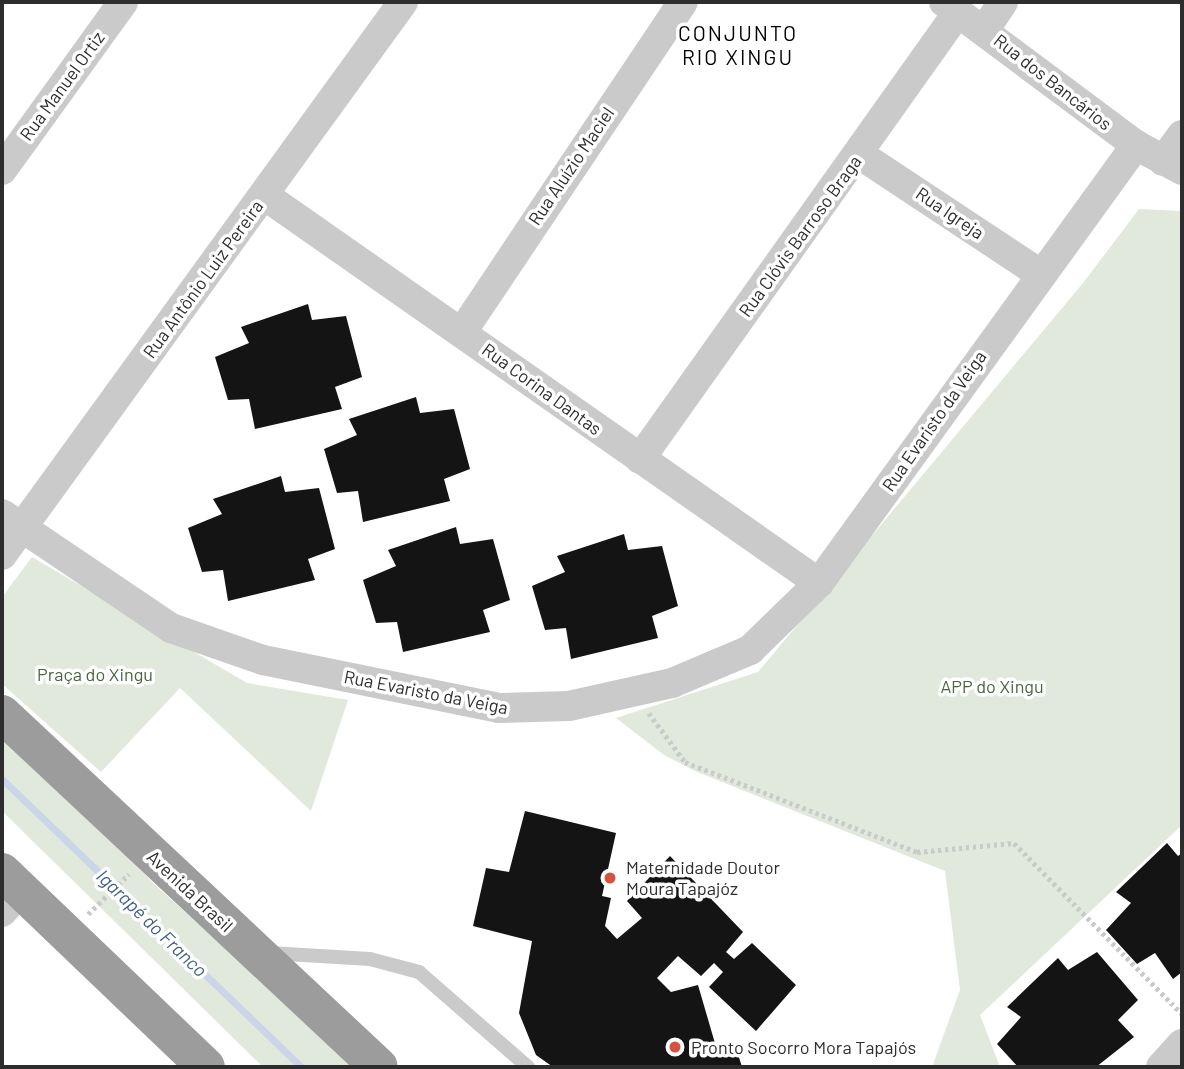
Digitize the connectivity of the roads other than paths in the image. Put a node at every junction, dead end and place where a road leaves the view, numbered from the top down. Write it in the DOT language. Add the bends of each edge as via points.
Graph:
graph roads {
  1 [pos="123,2"];
  2 [pos="403,2"];
  3 [pos="683,2"];
  4 [pos="1003,2"];
  5 [pos="951,7"];
  6 [pos="985,29"];
  7 [pos="1182,135"];
  8 [pos="1136,145"];
  9 [pos="859,154"];
  10 [pos="1173,166"];
  11 [pos="2,170"];
  12 [pos="264,195"];
  13 [pos="1039,273"];
  14 [pos="462,332"];
  15 [pos="640,459"];
  16 [pos="11,522"];
  17 [pos="2,555"];
  18 [pos="819,583"];
  19 [pos="2,714"];
  20 [pos="8,892"];
  21 [pos="256,953"];
  22 [pos="1182,1044"];
  23 [pos="206,1067"];
  24 [pos="379,1067"];
  25 [pos="528,1067"];
  26 [pos="1161,1067"];
  1 -- 11 [label="street, Rua Manuel Ortiz"];
  2 -- 12 [label="street, Rua Antônio Luiz Pereira"];
  3 -- 14 [label="street, Rua Aluízio Maciel"];
  4 -- 6 [label="street"];
  5 -- 6 [label="street, Rua dos Bancários"];
  5 -- 9 [label="street, Rua Clóvis Barroso Braga"];
  6 -- 8 [label="street, Rua dos Bancários"];
  7 -- 10 [label="street"];
  8 -- 10 [label="street, Rua dos Bancários"];
  8 -- 13 [label="street, Rua Evaristo da Veiga"];
  9 -- 13 [label="street, Rua Igreja"];
  9 -- 15 [label="street, Rua Clóvis Barroso Braga"];
  12 -- 14 [label="street, Rua Corina Dantas"];
  12 -- 16 [label="street, Rua Antônio Luiz Pereira"];
  13 -- 18 [label="street, Rua Evaristo da Veiga"];
  14 -- 15 [label="street, Rua Corina Dantas"];
  15 -- 18 [label="street, Rua Corina Dantas"];
  16 -- 17 [label="street, Rua Antônio Luiz Pereira"];
  16 -- 18 [label="street, Rua Evaristo da Veiga" via="170,628 263,660 499,709 540,710 672,683 750,650"];
  19 -- 21 [label="highway, Avenida Brasil"];
  20 -- 23 [label="highway"];
  21 -- 24 [label="highway, Avenida Brasil"];
  21 -- 25 [label="lane" via="331,954 419,972"];
  22 -- 26 [label="street"];
}
